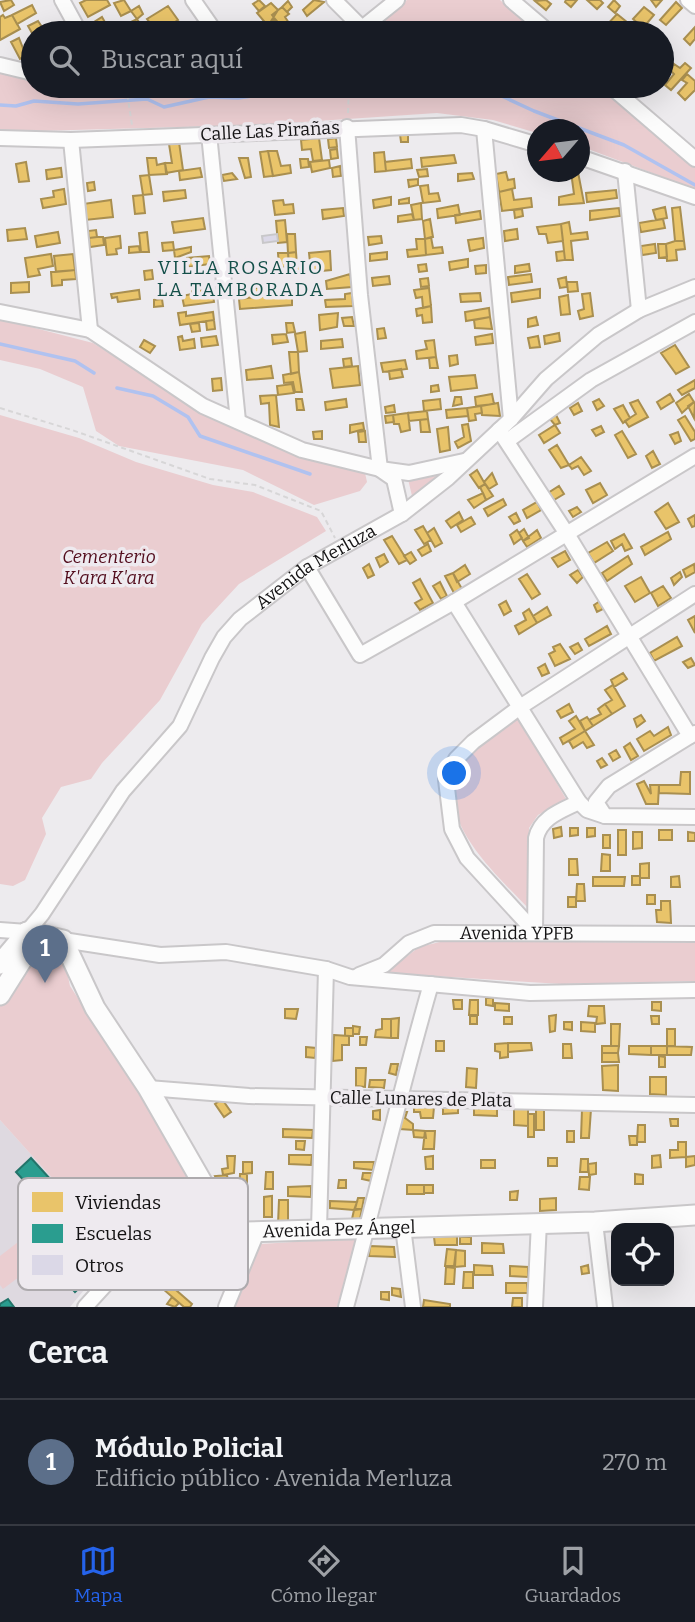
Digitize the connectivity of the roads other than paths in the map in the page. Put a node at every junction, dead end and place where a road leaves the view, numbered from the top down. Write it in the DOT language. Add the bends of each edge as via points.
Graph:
graph roads {
  1 [pos="62,0"];
  2 [pos="193,0"];
  3 [pos="334,0"];
  4 [pos="397,0"];
  5 [pos="511,0"];
  6 [pos="688,0"];
  7 [pos="695,6"];
  8 [pos="73,21"];
  9 [pos="208,21"];
  10 [pos="351,21"];
  11 [pos="371,21"];
  12 [pos="536,21"];
  13 [pos="0,65"];
  14 [pos="21,70"];
  15 [pos="624,98"];
  16 [pos="347,127"];
  17 [pos="484,129"];
  18 [pos="209,135"];
  19 [pos="0,138"];
  20 [pos="71,139"];
  21 [pos="527,142"];
  22 [pos="695,159"];
  23 [pos="590,161"];
  24 [pos="625,171"];
  25 [pos="695,197"];
  26 [pos="695,287"];
  27 [pos="639,310"];
  28 [pos="0,312"];
  29 [pos="695,322"];
  30 [pos="90,330"];
  31 [pos="511,419"];
  32 [pos="238,421"];
  33 [pos="503,436"];
  34 [pos="695,456"];
  35 [pos="466,461"];
  36 [pos="380,469"];
  37 [pos="402,514"];
  38 [pos="568,534"];
  39 [pos="307,567"];
  40 [pos="695,594"];
  41 [pos="454,602"];
  42 [pos="629,635"];
  43 [pos="520,707"];
  44 [pos="692,734"];
  45 [pos="579,802"];
  46 [pos="602,813"];
  47 [pos="695,817"];
  48 [pos="0,930"];
  49 [pos="27,932"];
  50 [pos="535,932"];
  51 [pos="695,934"];
  52 [pos="63,940"];
  53 [pos="0,964"];
  54 [pos="327,969"];
  55 [pos="350,977"];
  56 [pos="431,984"];
  57 [pos="695,990"];
  58 [pos="0,995"];
  59 [pos="148,1088"];
  60 [pos="323,1097"];
  61 [pos="398,1099"];
  62 [pos="695,1105"];
  63 [pos="198,1178"];
  64 [pos="695,1216"];
  65 [pos="539,1222"];
  66 [pos="595,1222"];
  67 [pos="368,1227"];
  68 [pos="404,1227"];
  69 [pos="318,1229"];
  70 [pos="248,1230"];
  71 [pos="257,1232"];
  72 [pos="248,1254"];
  73 [pos="101,1290"];
  74 [pos="233,1290"];
  75 [pos="85,1307"];
  76 [pos="226,1307"];
  77 [pos="346,1307"];
  78 [pos="413,1307"];
  79 [pos="536,1307"];
  80 [pos="605,1307"];
  1 -- 8 [label="street"];
  2 -- 9 [label="street"];
  3 -- 10 [label="street"];
  4 -- 11 [label="street"];
  5 -- 12 [label="street"];
  6 -- 7 [label="street"];
  13 -- 14 [label="street"];
  15 -- 22 [label="street"];
  16 -- 17 [label="street, Calle Las Pirañas" via="461,125"];
  16 -- 18 [label="street, Calle Las Pirañas"];
  16 -- 36 [label="street"];
  17 -- 21 [label="street, Calle Las Pirañas"];
  17 -- 31 [label="street"];
  18 -- 20 [label="street, Calle Las Pirañas"];
  18 -- 32 [label="street"];
  19 -- 20 [label="street, Calle Las Pirañas"];
  20 -- 30 [label="street"];
  23 -- 24 [label="street"];
  24 -- 25 [label="street"];
  24 -- 27 [label="street"];
  26 -- 27 [label="street, Avenida Merluza"];
  27 -- 31 [label="street, Avenida Merluza" via="598,335 547,379"];
  28 -- 30 [label="street"];
  29 -- 33 [label="street, Avenida Merluza"];
  30 -- 32 [label="street" via="203,406"];
  31 -- 33 [label="street, Avenida Merluza"];
  32 -- 36 [label="street" via="302,450"];
  33 -- 35 [label="street, Avenida Merluza"];
  33 -- 38 [label="street"];
  34 -- 38 [label="street"];
  35 -- 36 [label="street" via="409,472"];
  35 -- 37 [label="street, Avenida Merluza"];
  36 -- 37 [label="street" via="394,479"];
  37 -- 39 [label="street, Avenida Merluza"];
  38 -- 41 [label="street"];
  38 -- 42 [label="street"];
  39 -- 41 [label="street" via="360,655"];
  39 -- 49 [label="street, Avenida Merluza" via="224,637 180,726 123,791"];
  40 -- 42 [label="street"];
  41 -- 43 [label="street"];
  42 -- 43 [label="street"];
  42 -- 44 [label="street"];
  43 -- 45 [label="street"];
  43 -- 50 [label="street" via="456,759 446,779 446,797 452,829 467,858"];
  44 -- 46 [label="street" via="601,792 596,802"];
  45 -- 46 [label="street" via="587,810"];
  45 -- 50 [label="street" via="539,827"];
  46 -- 47 [label="street"];
  48 -- 49 [label="street"];
  49 -- 52 [label="street"];
  49 -- 53 [label="street, Avenida Merluza"];
  49 -- 58 [label="street, Avenida Merluza" via="22,960"];
  50 -- 51 [label="street, Avenida YPFB"];
  50 -- 55 [label="street, Avenida YPFB" via="434,933 409,943 384,965"];
  52 -- 54 [label="street" via="160,955 226,952"];
  52 -- 59 [label="street, Avenida Pez Ángel" via="94,1008"];
  54 -- 55 [label="street"];
  54 -- 60 [label="street"];
  55 -- 56 [label="street"];
  56 -- 57 [label="street" via="530,993"];
  56 -- 61 [label="street"];
  59 -- 60 [label="street, Calle Lunares de Plata"];
  59 -- 63 [label="street, Avenida Pez Ángel"];
  60 -- 61 [label="street, Calle Lunares de Plata"];
  60 -- 69 [label="street"];
  61 -- 62 [label="street, Calle Lunares de Plata"];
  61 -- 67 [label="street"];
  64 -- 66 [label="street, Avenida Pez Ángel"];
  65 -- 66 [label="street, Avenida Pez Ángel"];
  65 -- 68 [label="street, Avenida Pez Ángel"];
  65 -- 79 [label="street"];
  66 -- 80 [label="street"];
  67 -- 68 [label="street, Avenida Pez Ángel"];
  67 -- 69 [label="street, Avenida Pez Ángel"];
  67 -- 77 [label="street"];
  68 -- 78 [label="street"];
  69 -- 71 [label="street, Avenida Pez Ángel"];
  70 -- 71 [label="street, Avenida Pez Ángel"];
  71 -- 72 [label="street"];
  73 -- 75 [label="street"];
  74 -- 76 [label="street"];
}
